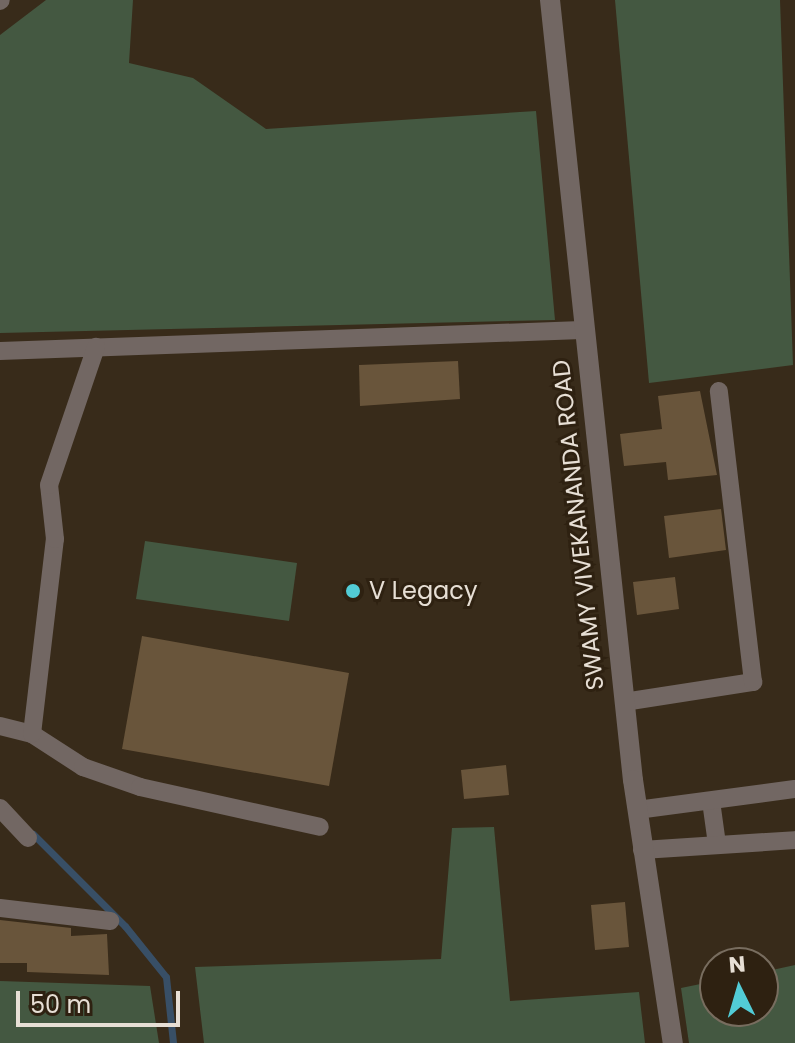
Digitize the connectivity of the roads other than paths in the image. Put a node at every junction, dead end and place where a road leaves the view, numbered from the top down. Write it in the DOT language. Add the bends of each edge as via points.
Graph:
graph roads {
  1 [pos="550,0"];
  2 [pos="582,330"];
  3 [pos="96,347"];
  4 [pos="0,351"];
  5 [pos="719,391"];
  6 [pos="624,702"];
  7 [pos="0,726"];
  8 [pos="32,734"];
  9 [pos="795,789"];
  10 [pos="711,801"];
  11 [pos="0,808"];
  12 [pos="637,810"];
  13 [pos="320,827"];
  14 [pos="28,838"];
  15 [pos="795,840"];
  16 [pos="717,844"];
  17 [pos="642,850"];
  18 [pos="0,908"];
  19 [pos="110,921"];
  20 [pos="673,1043"];
  1 -- 2 [label="street, SWAMY VIVEKANANDA ROAD"];
  2 -- 3 [label="street"];
  2 -- 6 [label="street, SWAMY VIVEKANANDA ROAD"];
  3 -- 4 [label="street"];
  3 -- 8 [label="street" via="49,485 55,539"];
  5 -- 6 [label="street" via="753,682"];
  6 -- 12 [label="street, SWAMY VIVEKANANDA ROAD"];
  7 -- 8 [label="street"];
  8 -- 13 [label="street" via="83,767 140,787"];
  9 -- 10 [label="street"];
  10 -- 12 [label="street"];
  10 -- 16 [label="street"];
  11 -- 14 [label="street"];
  12 -- 17 [label="street, SWAMY VIVEKANANDA ROAD"];
  15 -- 16 [label="street"];
  16 -- 17 [label="street"];
  17 -- 20 [label="street, SWAMY VIVEKANANDA ROAD"];
  18 -- 19 [label="street"];
}
